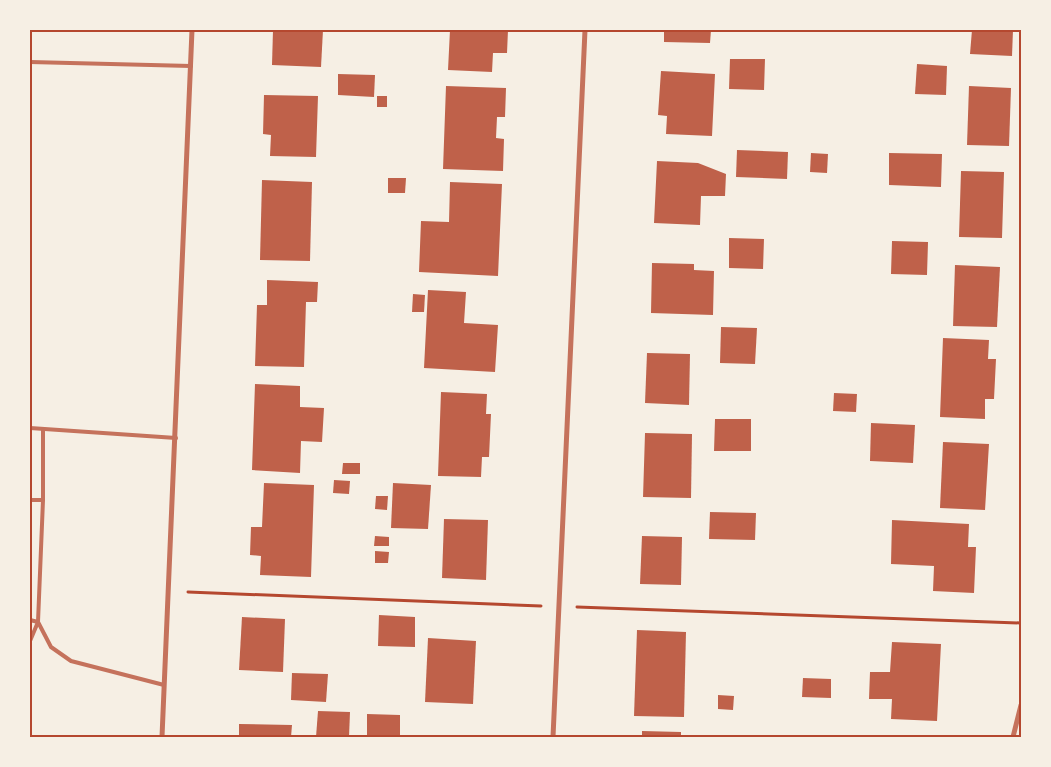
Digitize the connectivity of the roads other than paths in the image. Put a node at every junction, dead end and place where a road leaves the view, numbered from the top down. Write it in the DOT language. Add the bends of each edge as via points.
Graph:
graph roads {
  1 [pos="192,30"];
  2 [pos="585,30"];
  3 [pos="30,62"];
  4 [pos="191,66"];
  5 [pos="30,428"];
  6 [pos="43,430"];
  7 [pos="176,438"];
  8 [pos="30,500"];
  9 [pos="43,500"];
  10 [pos="30,620"];
  11 [pos="38,622"];
  12 [pos="30,641"];
  13 [pos="164,685"];
  14 [pos="1021,705"];
  15 [pos="162,737"];
  16 [pos="553,737"];
  17 [pos="1013,737"];
  1 -- 4 [label="street"];
  2 -- 16 [label="street"];
  3 -- 4 [label="lane"];
  4 -- 7 [label="street"];
  5 -- 6 [label="lane"];
  6 -- 7 [label="lane"];
  6 -- 9 [label="lane"];
  7 -- 13 [label="street"];
  8 -- 9 [label="lane"];
  9 -- 11 [label="lane"];
  10 -- 11 [label="lane"];
  11 -- 12 [label="lane"];
  11 -- 13 [label="lane" via="51,647 71,661"];
  13 -- 15 [label="street"];
  14 -- 17 [label="street"];
}
